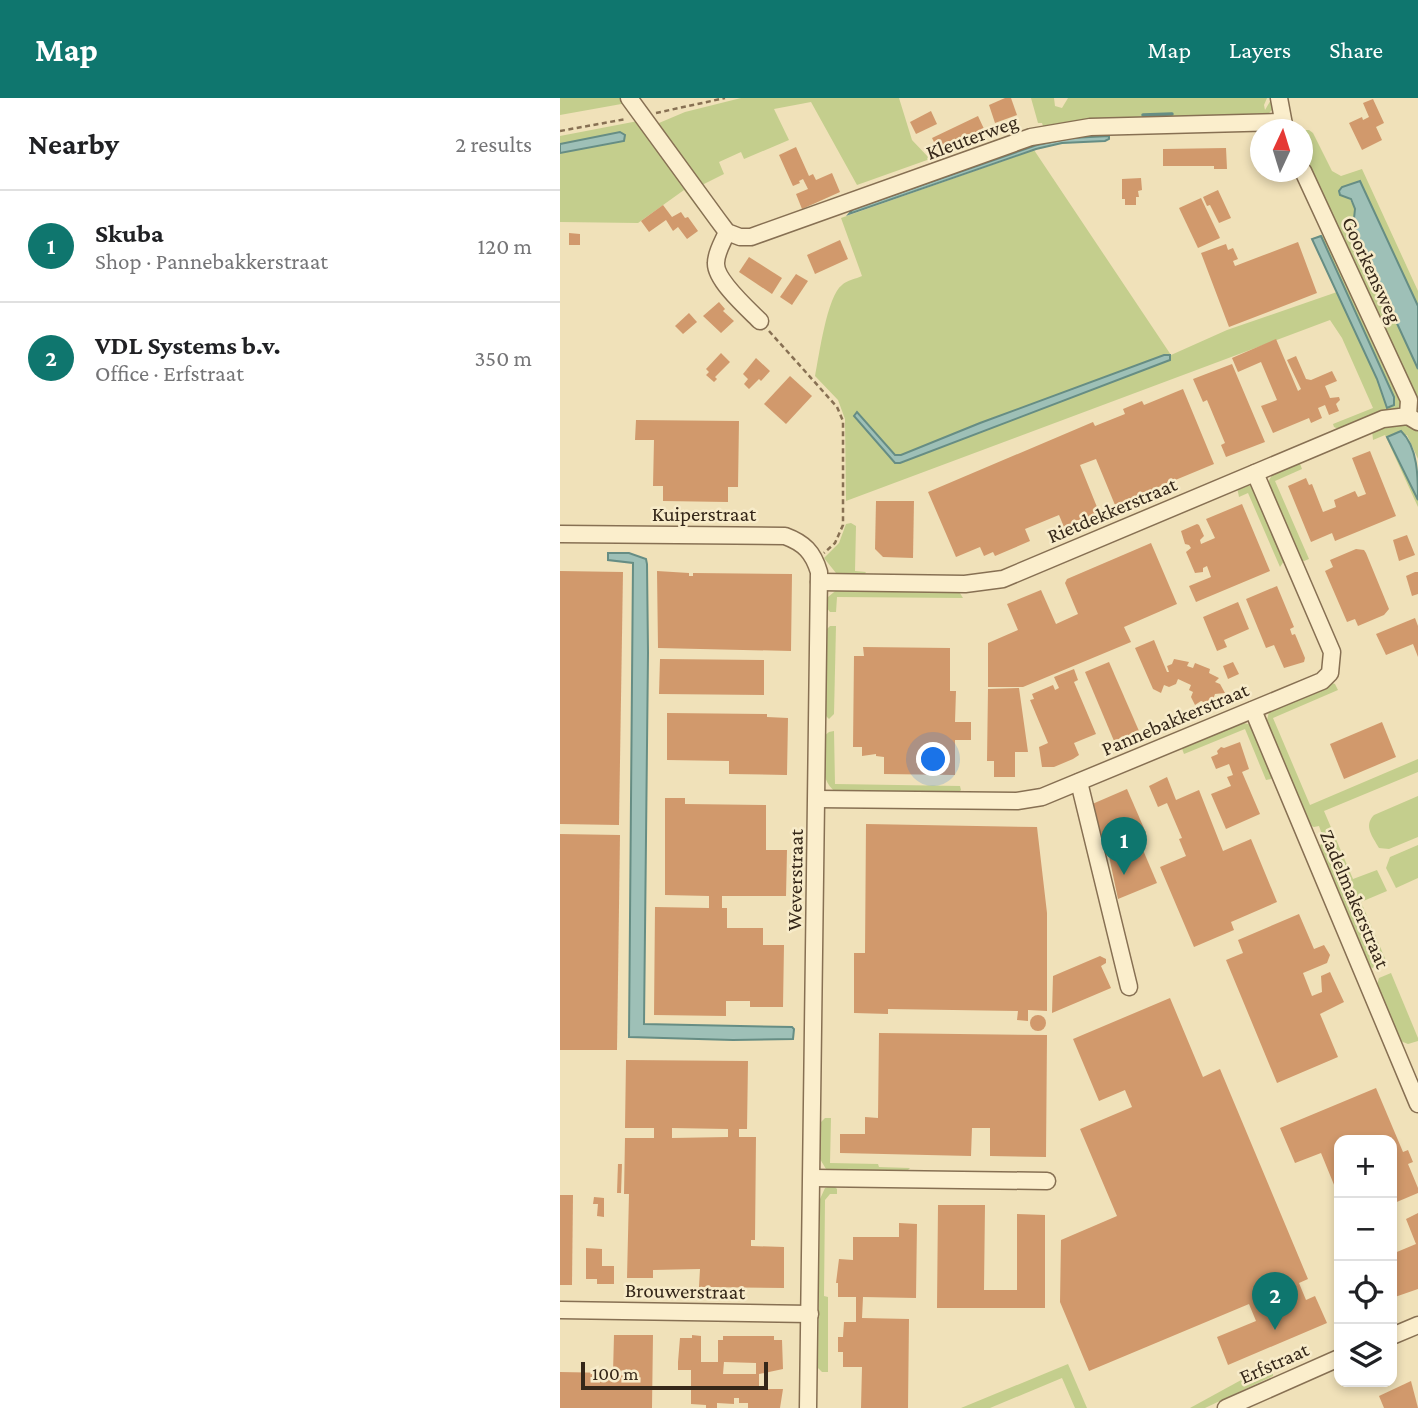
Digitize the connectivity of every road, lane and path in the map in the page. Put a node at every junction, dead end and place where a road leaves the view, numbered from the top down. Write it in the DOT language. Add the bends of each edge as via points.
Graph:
graph roads {
  1 [pos="629,98"];
  2 [pos="725,98"];
  3 [pos="1279,98"];
  4 [pos="642,116"];
  5 [pos="1283,119"];
  6 [pos="1250,126"];
  7 [pos="560,131"];
  8 [pos="1308,182"];
  9 [pos="727,232"];
  10 [pos="760,321"];
  11 [pos="1413,419"];
  12 [pos="1255,473"];
  13 [pos="560,534"];
  14 [pos="815,559"];
  15 [pos="819,582"];
  16 [pos="1253,710"];
  17 [pos="1079,782"];
  18 [pos="817,799"];
  19 [pos="1129,987"];
  20 [pos="1418,1104"];
  21 [pos="813,1178"];
  22 [pos="1047,1181"];
  23 [pos="560,1310"];
  24 [pos="810,1314"];
  25 [pos="1418,1325"];
  26 [pos="1397,1334"];
  27 [pos="1334,1360"];
  28 [pos="808,1408"];
  29 [pos="1226,1408"];
  1 -- 4 [label="street"];
  2 -- 4 [label="path"];
  3 -- 5 [label="street"];
  4 -- 7 [label="path"];
  4 -- 9 [label="street"];
  6 -- 9 [label="street, Kleuterweg" via="1058,131 751,237"];
  8 -- 11 [label="street, Goorkensweg" via="1409,400"];
  9 -- 10 [label="street" via="716,269"];
  10 -- 14 [label="path" via="837,407 843,421 843,525 835,543"];
  11 -- 12 [label="street, Rietdekkerstraat" via="1383,419"];
  12 -- 15 [label="street, Rietdekkerstraat" via="1003,579 965,584"];
  12 -- 16 [label="street, Pannebakkerstraat" via="1332,652 1332,662 1322,681"];
  13 -- 14 [label="street, Kuiperstraat" via="785,536 808,548"];
  14 -- 15 [label="street"];
  15 -- 18 [label="street, Weverstraat"];
  16 -- 17 [label="street, Pannebakkerstraat"];
  16 -- 20 [label="street, Zadelmakerstraat"];
  17 -- 18 [label="street, Pannebakkerstraat" via="1042,797 1017,801"];
  17 -- 19 [label="street"];
  18 -- 21 [label="street, Weverstraat"];
  21 -- 22 [label="street"];
  21 -- 24 [label="street, Weverstraat"];
  23 -- 24 [label="street, Brouwerstraat"];
  24 -- 28 [label="street, Weverstraat"];
  25 -- 26 [label="street"];
  27 -- 29 [label="street, Erfstraat"];
}
